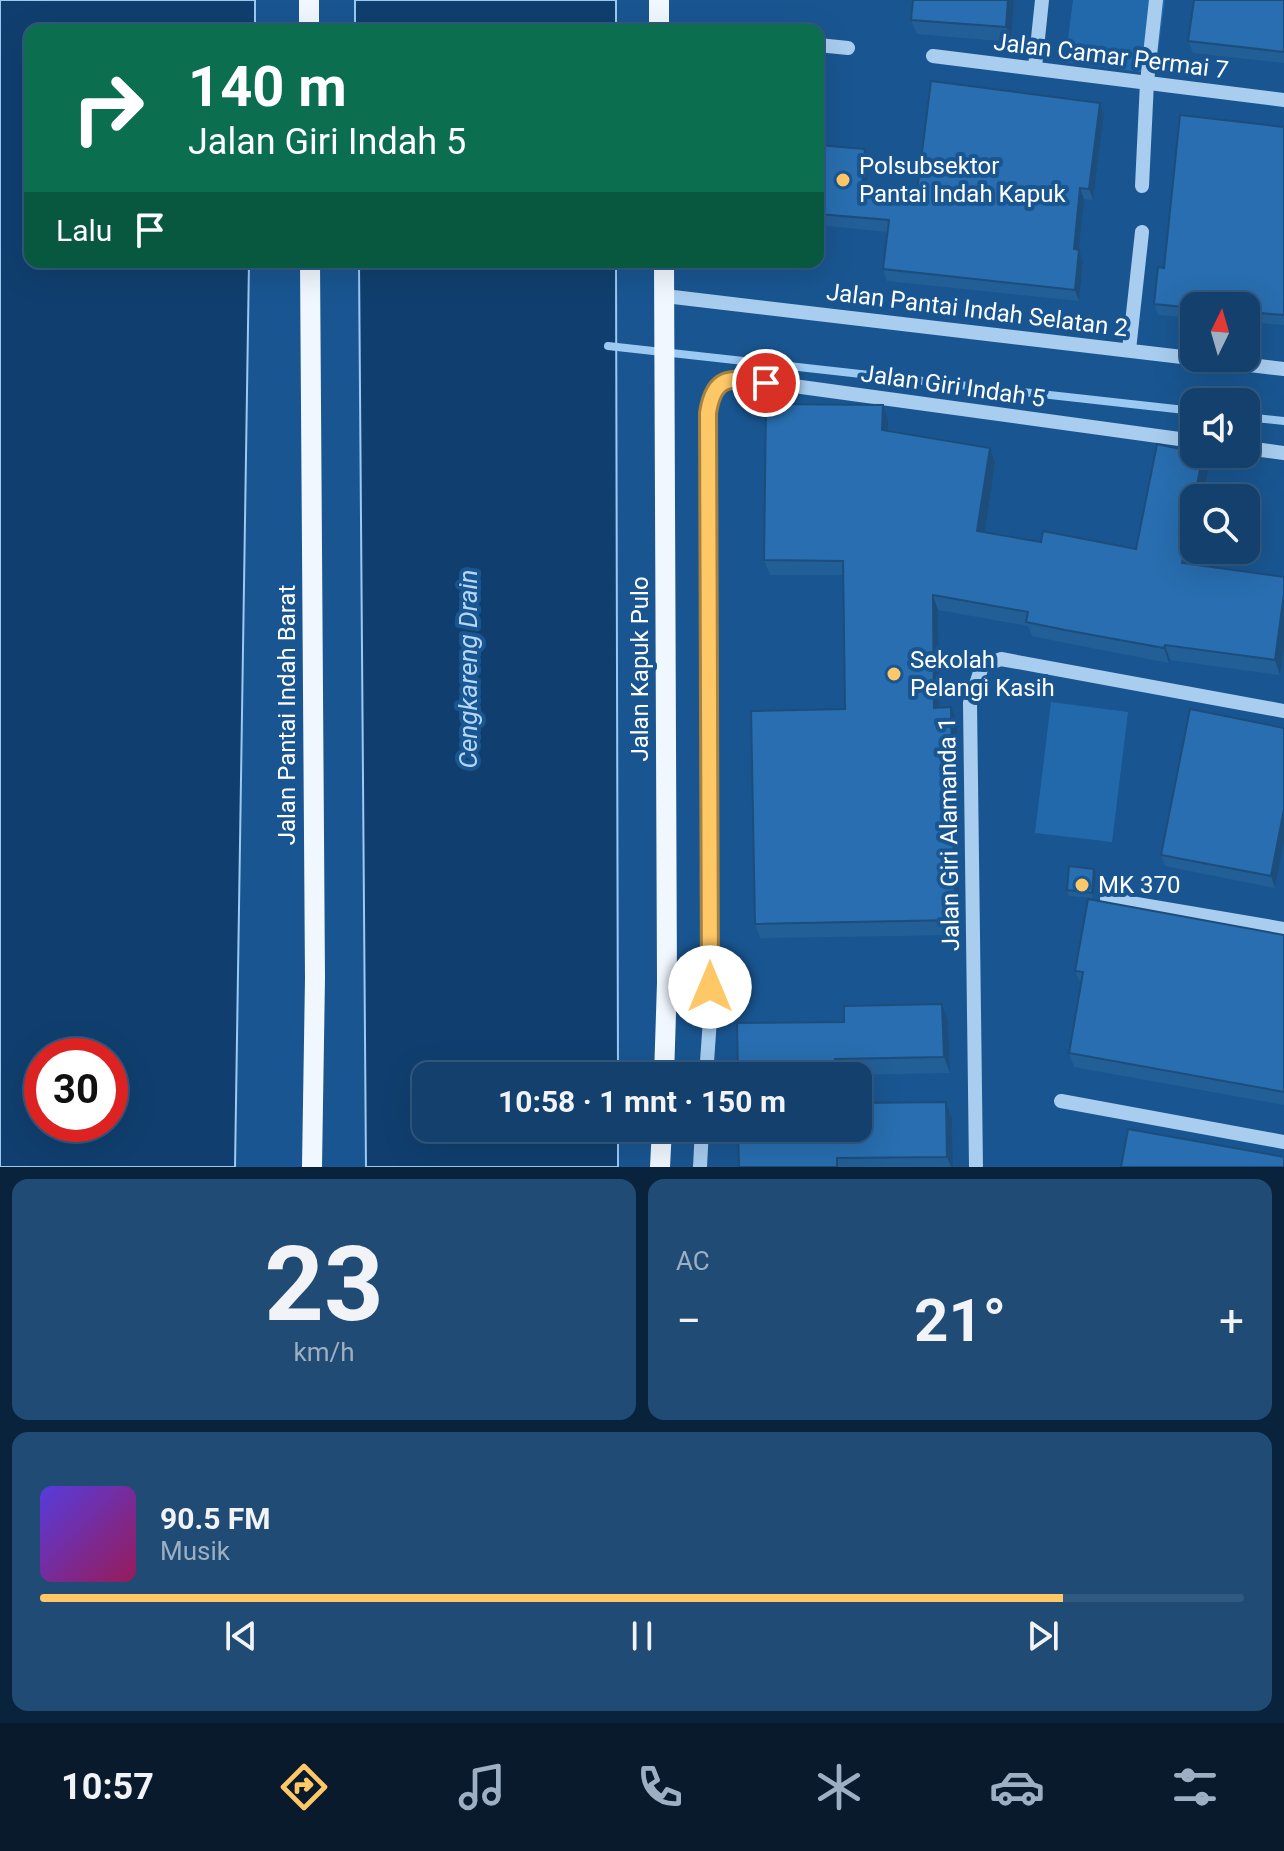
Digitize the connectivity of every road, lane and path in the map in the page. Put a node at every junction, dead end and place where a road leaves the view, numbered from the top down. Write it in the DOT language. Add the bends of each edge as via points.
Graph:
graph roads {
  1 [pos="309,0"];
  2 [pos="659,0"];
  3 [pos="1042,0"];
  4 [pos="1156,0"];
  5 [pos="309,24"];
  6 [pos="659,24"];
  7 [pos="824,46"];
  8 [pos="848,48"];
  9 [pos="933,56"];
  10 [pos="1035,67"];
  11 [pos="1147,82"];
  12 [pos="1284,100"];
  13 [pos="1142,186"];
  14 [pos="1142,232"];
  15 [pos="310,268"];
  16 [pos="664,268"];
  17 [pos="665,296"];
  18 [pos="1129,350"];
  19 [pos="1284,369"];
  20 [pos="1180,439"];
  21 [pos="1260,450"];
  22 [pos="1284,453"];
  23 [pos="1284,711"];
  24 [pos="1107,899"];
  25 [pos="1284,929"];
  26 [pos="664,1062"];
  27 [pos="707,1062"];
  28 [pos="1061,1101"];
  29 [pos="661,1142"];
  30 [pos="701,1142"];
  31 [pos="1284,1142"];
  32 [pos="312,1167"];
  33 [pos="660,1167"];
  34 [pos="700,1167"];
  35 [pos="976,1167"];
  1 -- 5 [label="main road"];
  2 -- 6 [label="main road"];
  3 -- 10 [label="street"];
  4 -- 11 [label="street"];
  7 -- 8 [label="street"];
  9 -- 10 [label="street, Jalan Camar Permai 7"];
  10 -- 11 [label="street, Jalan Camar Permai 7"];
  11 -- 12 [label="street, Jalan Camar Permai 7"];
  11 -- 13 [label="street"];
  14 -- 18 [label="street"];
  15 -- 32 [label="main road, Jalan Pantai Indah Barat"];
  16 -- 17 [label="main road, Jalan Kapuk Pulo"];
  17 -- 18 [label="street, Jalan Pantai Indah Selatan 2"];
  17 -- 26 [label="main road, Jalan Kapuk Pulo"];
  18 -- 19 [label="street, Jalan Pantai Indah Selatan 2"];
  20 -- 27 [label="street, Jalan Giri Indah 5" via="736,378 723,381 711,393"];
  21 -- 22 [label="street"];
  23 -- 35 [label="street, Jalan Giri Alamanda 1" via="1001,659 982,666 970,703"];
  24 -- 25 [label="street"];
  28 -- 31 [label="street"];
  29 -- 33 [label="main road"];
  30 -- 34 [label="street"];
}
